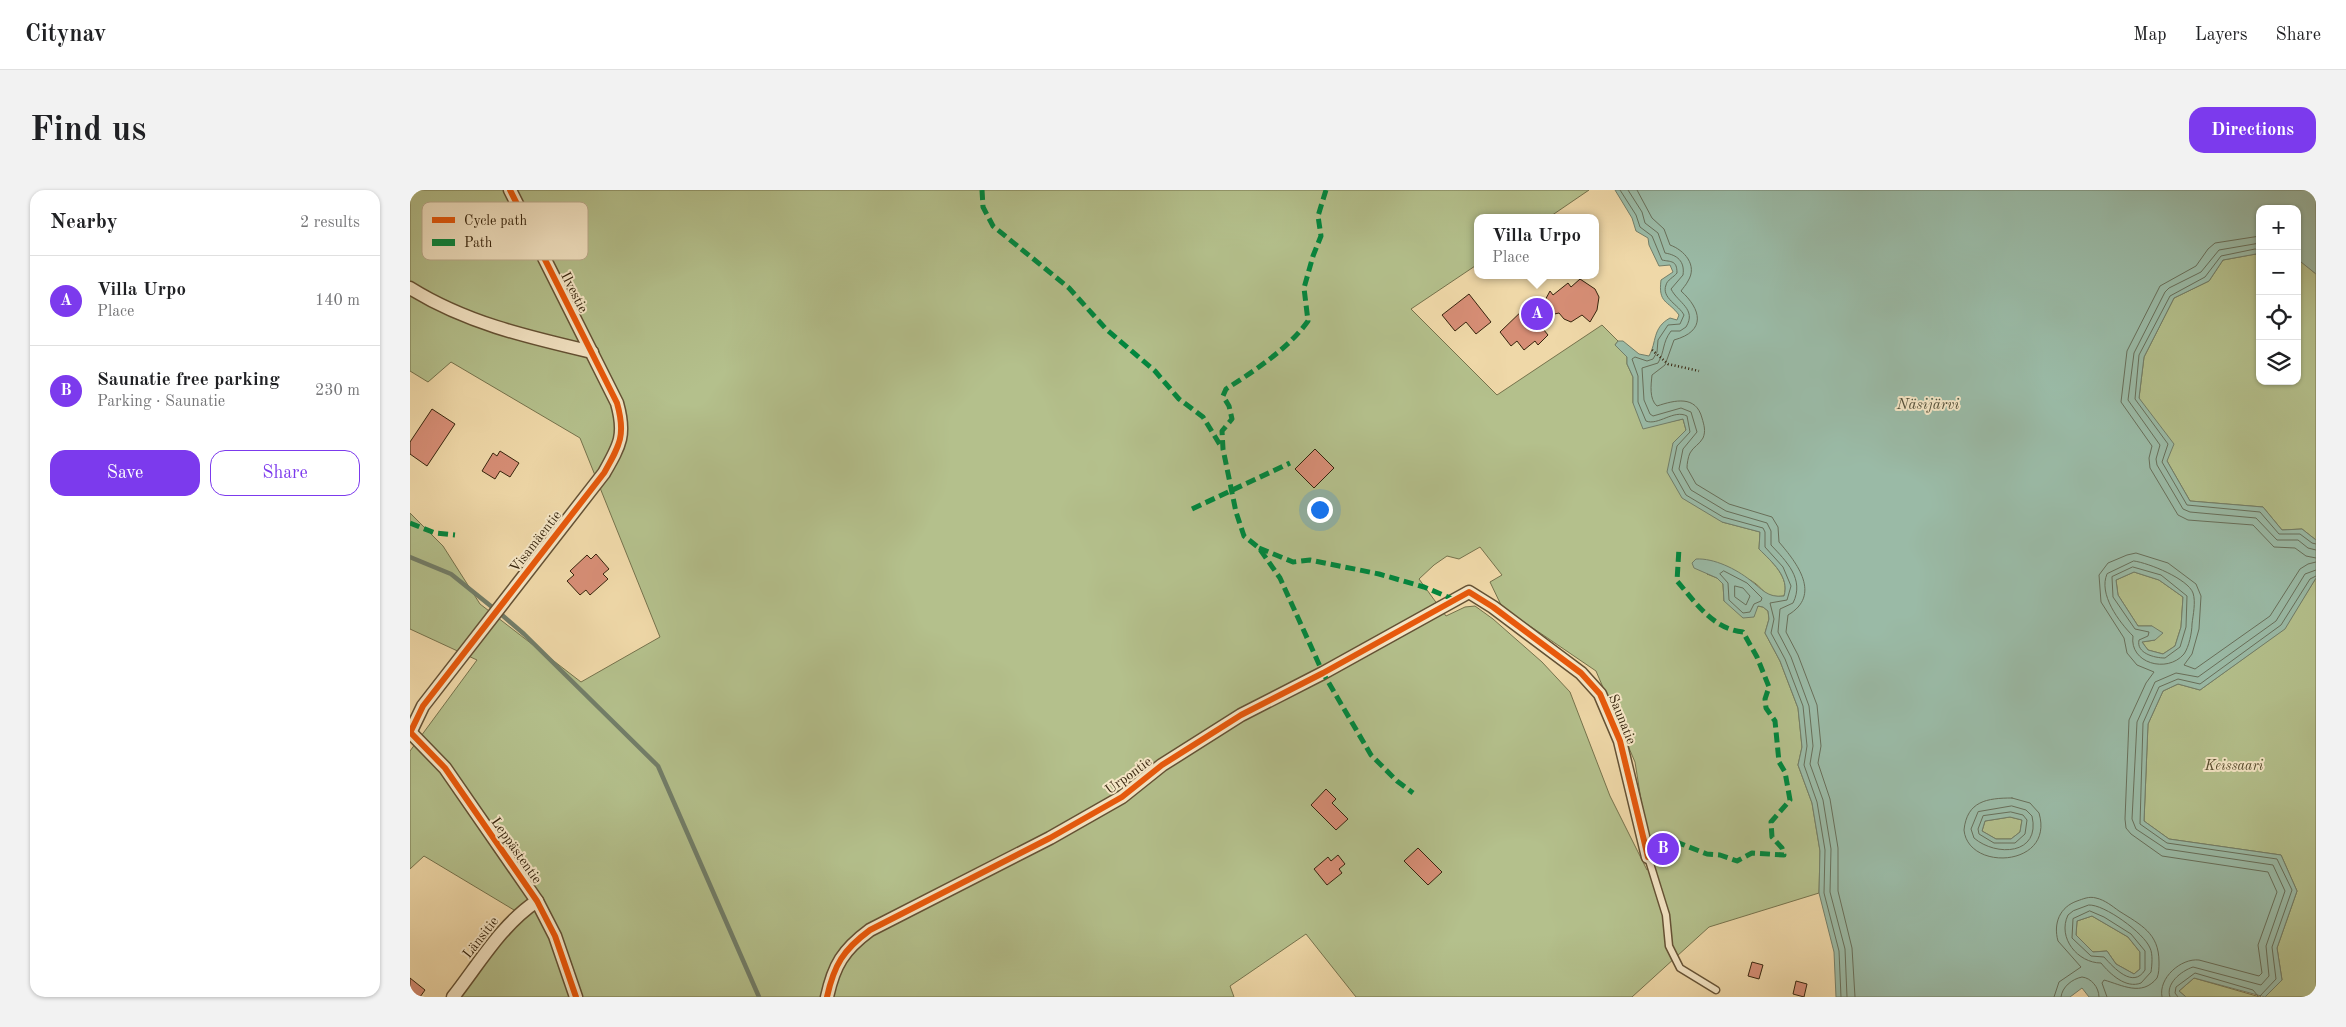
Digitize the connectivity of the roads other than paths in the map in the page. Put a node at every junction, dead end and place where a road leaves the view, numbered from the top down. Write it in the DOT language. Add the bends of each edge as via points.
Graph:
graph roads {
  1 [pos="510,190"];
  2 [pos="516,202"];
  3 [pos="545,260"];
  4 [pos="410,288"];
  5 [pos="592,352"];
  6 [pos="1468,592"];
  7 [pos="410,733"];
  8 [pos="1648,857"];
  9 [pos="538,902"];
  10 [pos="1716,990"];
  11 [pos="453,997"];
  12 [pos="576,997"];
  13 [pos="826,997"];
  1 -- 2 [label="street, Ilvestie"];
  3 -- 5 [label="street, Ilvestie"];
  4 -- 5 [label="street" via="485,325"];
  5 -- 7 [label="street, Visamäentie" via="621,416 618,449 604,473 423,706"];
  6 -- 8 [label="street, Saunatie" via="1581,673 1600,694 1620,742"];
  6 -- 13 [label="street, Urpontie" via="1241,715 1162,765 1122,797 1050,838 870,930 852,943 840,958"];
  7 -- 9 [label="street, Leppästentie" via="445,768"];
  8 -- 10 [label="lane, Saunatie" via="1666,915 1669,946 1680,968"];
  9 -- 11 [label="street, Länsitie" via="506,927"];
  9 -- 12 [label="street, Leppästentie" via="555,936"];
}
